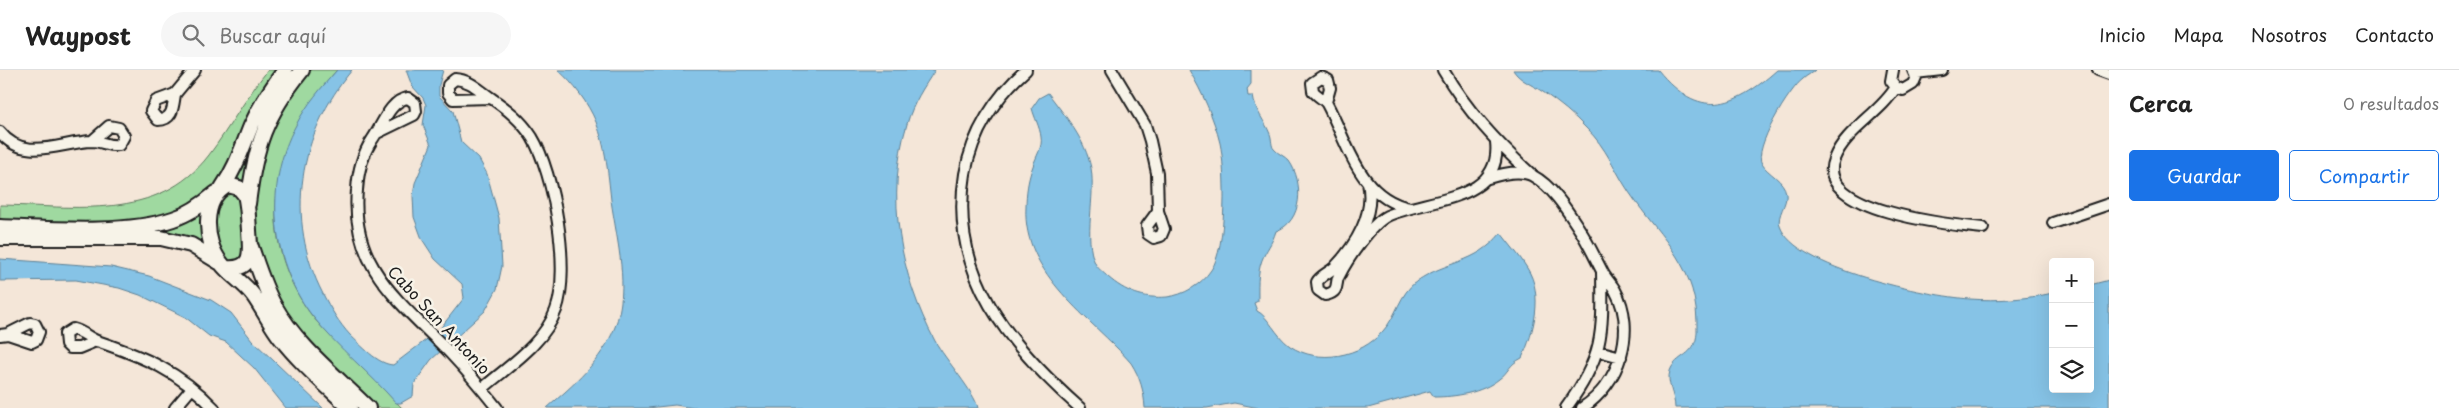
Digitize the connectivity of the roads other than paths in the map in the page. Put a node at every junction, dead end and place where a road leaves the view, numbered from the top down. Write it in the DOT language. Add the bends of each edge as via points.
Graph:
graph roads {
  1 [pos="195,70"];
  2 [pos="285,70"];
  3 [pos="302,70"];
  4 [pos="1026,70"];
  5 [pos="1112,70"];
  6 [pos="1442,70"];
  7 [pos="1893,70"];
  8 [pos="1942,70"];
  9 [pos="2098,70"];
  10 [pos="1914,71"];
  11 [pos="2109,74"];
  12 [pos="1896,87"];
  13 [pos="175,94"];
  14 [pos="491,98"];
  15 [pos="1326,102"];
  16 [pos="0,132"];
  17 [pos="377,134"];
  18 [pos="92,142"];
  19 [pos="1496,142"];
  20 [pos="1533,175"];
  21 [pos="1488,178"];
  22 [pos="1368,182"];
  23 [pos="219,190"];
  24 [pos="248,204"];
  25 [pos="2109,204"];
  26 [pos="1411,209"];
  27 [pos="1158,211"];
  28 [pos="1369,213"];
  29 [pos="1381,219"];
  30 [pos="2053,223"];
  31 [pos="0,227"];
  32 [pos="1983,228"];
  33 [pos="0,238"];
  34 [pos="251,247"];
  35 [pos="224,265"];
  36 [pos="1602,272"];
  37 [pos="96,341"];
  38 [pos="1598,351"];
  39 [pos="1621,356"];
  40 [pos="192,388"];
  41 [pos="482,389"];
  42 [pos="175,408"];
  43 [pos="214,408"];
  44 [pos="350,408"];
  45 [pos="368,408"];
  46 [pos="497,408"];
  47 [pos="1080,408"];
  48 [pos="1566,408"];
  49 [pos="1582,408"];
  1 -- 13 [label="street"];
  2 -- 23 [label="street" via="263,102 240,158"];
  3 -- 24 [label="street" via="274,108 260,137"];
  4 -- 47 [label="street" via="991,109 972,147 963,187 962,229 978,286 999,320 1026,355"];
  5 -- 27 [label="street" via="1145,125 1157,173"];
  6 -- 19 [label="street"];
  7 -- 12 [label="street" via="1891,78"];
  8 -- 10 [label="street"];
  9 -- 11 [label="street"];
  10 -- 12 [label="street" via="1915,81 1911,87 1903,90"];
  12 -- 32 [label="street" via="1834,158 1832,175 1838,188 1854,198 1908,218"];
  14 -- 41 [label="street" via="524,126 543,164 561,245 562,288 556,312 544,333"];
  15 -- 22 [label="street" via="1347,150"];
  16 -- 18 [label="street" via="11,144 29,148"];
  17 -- 41 [label="street, Cabo San Antonio" via="367,148 357,181 356,200 359,234 371,267"];
  19 -- 20 [label="street"];
  19 -- 21 [label="street" via="1496,161"];
  20 -- 21 [label="street" via="1516,173"];
  20 -- 36 [label="street" via="1568,212 1594,252"];
  21 -- 26 [label="street" via="1459,194"];
  22 -- 26 [label="street" via="1387,200"];
  22 -- 28 [label="street" via="1371,197"];
  23 -- 24 [label="street" via="228,185 239,188"];
  23 -- 31 [label="street" via="191,211 156,224 114,228"];
  23 -- 35 [label="street" via="211,206 208,231"];
  24 -- 34 [label="street"];
  25 -- 30 [label="street"];
  26 -- 29 [label="street"];
  28 -- 29 [label="street"];
  28 -- 29 [label="street" via="1333,275"];
  33 -- 35 [label="street" via="161,238 191,245"];
  34 -- 35 [label="street" via="249,258 239,267"];
  34 -- 45 [label="street" via="266,291 286,324 302,344"];
  35 -- 44 [label="street" via="253,294 290,348"];
  36 -- 38 [label="street" via="1603,317"];
  36 -- 39 [label="street" via="1615,290 1624,318"];
  37 -- 40 [label="street" via="112,344 156,363"];
  38 -- 39 [label="street"];
  38 -- 48 [label="street"];
  39 -- 49 [label="street" via="1610,380"];
  40 -- 42 [label="street"];
  40 -- 43 [label="street"];
  41 -- 46 [label="street, Cabo San Antonio"];
}
